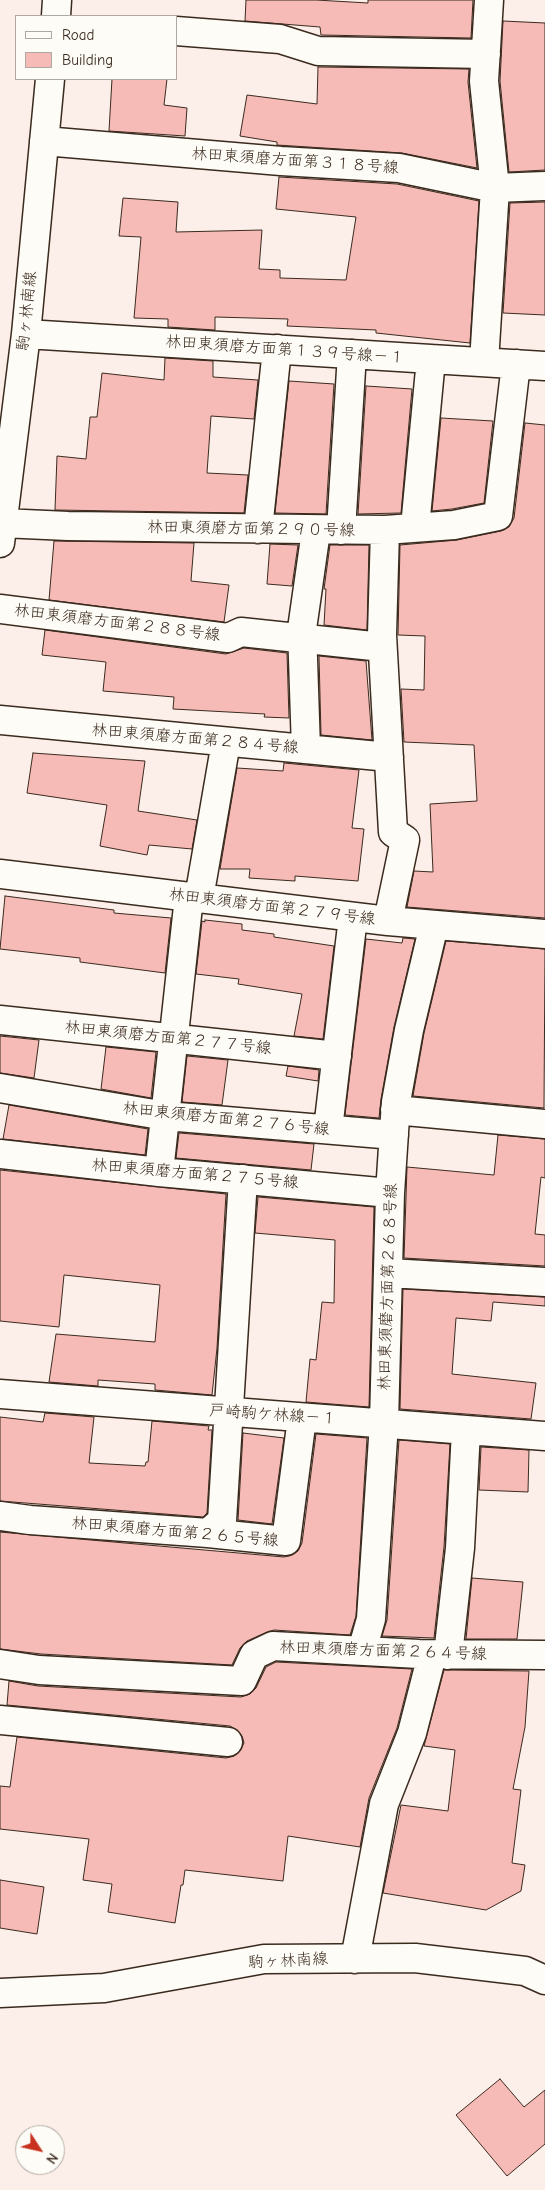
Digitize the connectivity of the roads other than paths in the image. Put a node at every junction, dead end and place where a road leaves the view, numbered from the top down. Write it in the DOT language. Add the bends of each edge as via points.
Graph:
graph roads {
  1 [pos="58,0"];
  2 [pos="489,0"];
  3 [pos="56,15"];
  4 [pos="178,31"];
  5 [pos="486,54"];
  6 [pos="50,80"];
  7 [pos="44,141"];
  8 [pos="545,186"];
  9 [pos="495,188"];
  10 [pos="26,334"];
  11 [pos="277,349"];
  12 [pos="352,354"];
  13 [pos="431,359"];
  14 [pos="484,362"];
  15 [pos="516,364"];
  16 [pos="545,366"];
  17 [pos="415,527"];
  18 [pos="258,529"];
  19 [pos="328,530"];
  20 [pos="385,530"];
  21 [pos="1,533"];
  22 [pos="0,609"];
  23 [pos="302,638"];
  24 [pos="382,647"];
  25 [pos="0,720"];
  26 [pos="226,742"];
  27 [pos="306,749"];
  28 [pos="389,757"];
  29 [pos="0,874"];
  30 [pos="194,898"];
  31 [pos="353,917"];
  32 [pos="388,920"];
  33 [pos="434,925"];
  34 [pos="545,934"];
  35 [pos="0,1020"];
  36 [pos="174,1038"];
  37 [pos="337,1056"];
  38 [pos="0,1088"];
  39 [pos="166,1116"];
  40 [pos="394,1122"];
  41 [pos="545,1124"];
  42 [pos="328,1130"];
  43 [pos="0,1154"];
  44 [pos="159,1172"];
  45 [pos="243,1179"];
  46 [pos="390,1192"];
  47 [pos="389,1273"];
  48 [pos="545,1282"];
  49 [pos="0,1394"];
  50 [pos="228,1411"];
  51 [pos="302,1418"];
  52 [pos="384,1423"];
  53 [pos="466,1430"];
  54 [pos="545,1436"];
  55 [pos="0,1516"];
  56 [pos="208,1533"];
  57 [pos="362,1651"];
  58 [pos="440,1655"];
  59 [pos="545,1655"];
  60 [pos="0,1664"];
  61 [pos="0,1720"];
  62 [pos="228,1742"];
  63 [pos="355,1959"];
  64 [pos="545,1980"];
  65 [pos="0,1993"];
  1 -- 3 [label="street"];
  2 -- 5 [label="street"];
  4 -- 5 [label="street" via="280,39 318,50"];
  5 -- 9 [label="street" via="484,81"];
  6 -- 7 [label="street, 駒ヶ林南線"];
  7 -- 9 [label="street, 林田東須磨方面第３１８号線" via="399,168"];
  7 -- 10 [label="street, 駒ヶ林南線"];
  8 -- 9 [label="street, 林田東須磨方面第３１８号線"];
  9 -- 14 [label="street"];
  10 -- 11 [label="street, 林田東須磨方面第１３９号線－１"];
  10 -- 21 [label="street, 駒ヶ林南線"];
  11 -- 12 [label="street, 林田東須磨方面第１３９号線－１"];
  11 -- 18 [label="street"];
  12 -- 13 [label="street, 林田東須磨方面第１３９号線－１"];
  12 -- 19 [label="street"];
  13 -- 14 [label="street, 林田東須磨方面第１３９号線－１"];
  13 -- 17 [label="street"];
  14 -- 15 [label="street, 林田東須磨方面第１３９号線－１"];
  15 -- 16 [label="street, 林田東須磨方面第１３９号線－１"];
  15 -- 17 [label="street, 林田東須磨方面第２９０号線" via="498,516 454,525"];
  17 -- 20 [label="street, 林田東須磨方面第２９０号線"];
  18 -- 19 [label="street, 林田東須磨方面第２９０号線"];
  18 -- 21 [label="street, 林田東須磨方面第２９０号線" via="68,526"];
  19 -- 20 [label="street, 林田東須磨方面第２９０号線"];
  19 -- 23 [label="street"];
  20 -- 24 [label="street"];
  22 -- 23 [label="street, 林田東須磨方面第２８８号線" via="228,638 241,632"];
  23 -- 24 [label="street, 林田東須磨方面第２８８号線"];
  23 -- 27 [label="street"];
  24 -- 28 [label="street"];
  25 -- 26 [label="street, 林田東須磨方面第２８４号線"];
  26 -- 27 [label="street, 林田東須磨方面第２８４号線"];
  26 -- 30 [label="street"];
  27 -- 28 [label="street, 林田東須磨方面第２８４号線"];
  28 -- 32 [label="street" via="393,832 405,840"];
  29 -- 30 [label="street, 林田東須磨方面第２７９号線"];
  30 -- 31 [label="street, 林田東須磨方面第２７９号線"];
  30 -- 36 [label="street"];
  31 -- 32 [label="street, 林田東須磨方面第２７９号線"];
  31 -- 37 [label="street"];
  32 -- 33 [label="street, 林田東須磨方面第２７９号線"];
  33 -- 34 [label="street, 林田東須磨方面第２７９号線"];
  33 -- 40 [label="street, 林田東須磨方面第２６８号線" via="409,1030"];
  35 -- 36 [label="street, 林田東須磨方面第２７７号線"];
  36 -- 37 [label="street, 林田東須磨方面第２７７号線"];
  36 -- 39 [label="street"];
  37 -- 42 [label="street"];
  38 -- 39 [label="street, 林田東須磨方面第２７６号線"];
  39 -- 42 [label="street, 林田東須磨方面第２７６号線"];
  39 -- 44 [label="street"];
  40 -- 41 [label="street, 林田東須磨方面第２７６号線"];
  40 -- 42 [label="street, 林田東須磨方面第２７６号線"];
  40 -- 46 [label="street, 林田東須磨方面第２６８号線"];
  43 -- 44 [label="street, 林田東須磨方面第２７５号線"];
  44 -- 45 [label="street, 林田東須磨方面第２７５号線"];
  45 -- 46 [label="street, 林田東須磨方面第２７５号線"];
  45 -- 50 [label="street"];
  46 -- 47 [label="street, 林田東須磨方面第２６８号線"];
  47 -- 48 [label="street"];
  47 -- 52 [label="street, 林田東須磨方面第２６８号線"];
  49 -- 50 [label="street, 戸崎駒ケ林線－１"];
  50 -- 51 [label="street, 戸崎駒ケ林線－１"];
  50 -- 56 [label="street" via="222,1521"];
  51 -- 52 [label="street, 戸崎駒ケ林線－１"];
  51 -- 56 [label="street, 林田東須磨方面第２６５号線" via="286,1541"];
  52 -- 53 [label="street, 戸崎駒ケ林線－１"];
  52 -- 57 [label="street, 林田東須磨方面第２６８号線" via="371,1619"];
  53 -- 54 [label="street, 戸崎駒ケ林線－１"];
  53 -- 58 [label="street" via="460,1548"];
  55 -- 56 [label="street, 林田東須磨方面第２６５号線"];
  57 -- 58 [label="street, 林田東須磨方面第２６４号線"];
  57 -- 60 [label="street, 林田東須磨方面第２６４号線" via="273,1646 254,1655 242,1681 39,1670"];
  58 -- 59 [label="street, 林田東須磨方面第２６４号線"];
  58 -- 63 [label="street" via="384,1804"];
  61 -- 62 [label="street"];
  63 -- 64 [label="street, 駒ヶ林南線" via="415,1958 525,1971"];
  63 -- 65 [label="street, 駒ヶ林南線" via="264,1959 104,1988"];
}
